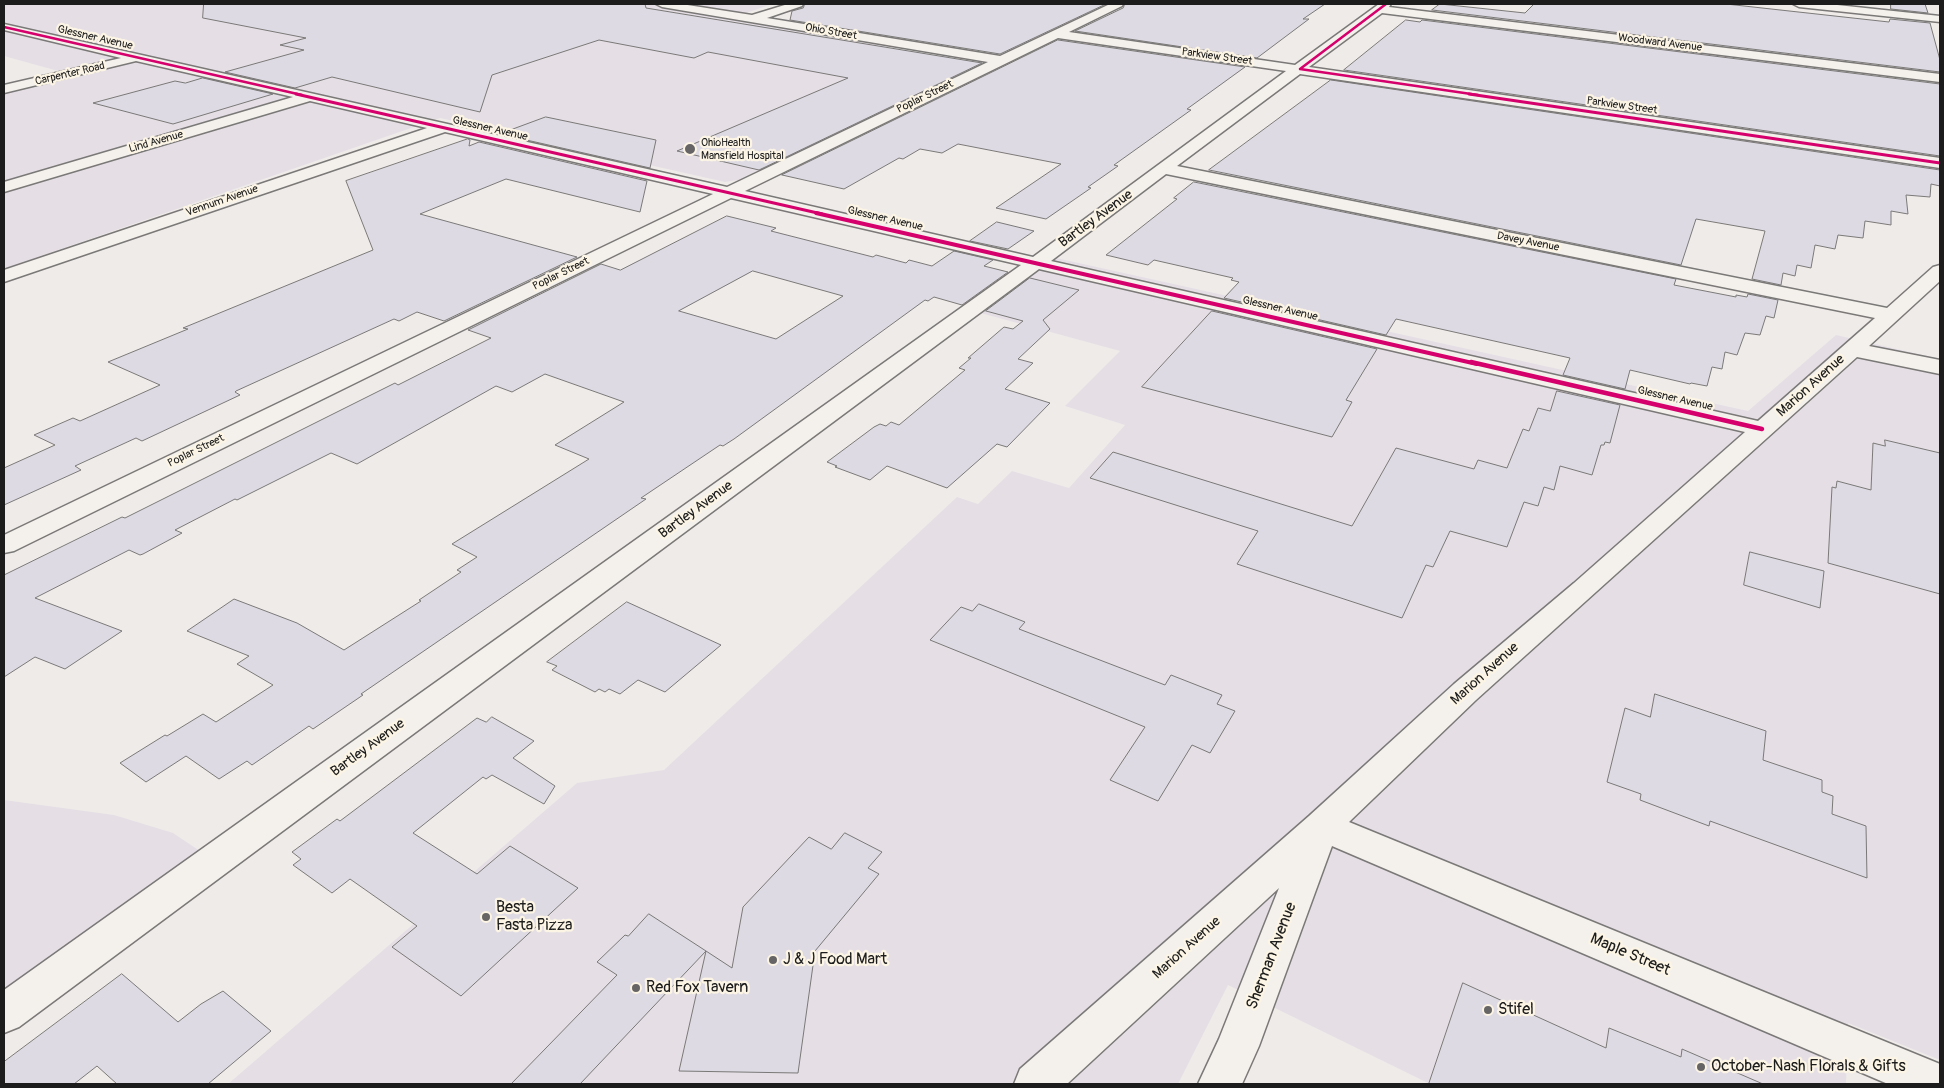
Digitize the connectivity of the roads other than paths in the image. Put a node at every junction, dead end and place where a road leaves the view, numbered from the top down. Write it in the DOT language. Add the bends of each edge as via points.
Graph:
graph roads {
  1 [pos="662,4"];
  2 [pos="798,4"];
  3 [pos="1118,4"];
  4 [pos="1799,4"];
  5 [pos="1382,6"];
  6 [pos="755,19"];
  7 [pos="1940,19"];
  8 [pos="4,27"];
  9 [pos="1058,34"];
  10 [pos="137,58"];
  11 [pos="1000,60"];
  12 [pos="1300,69"];
  13 [pos="1940,78"];
  14 [pos="4,89"];
  15 [pos="307,97"];
  16 [pos="441,128"];
  17 [pos="1940,163"];
  18 [pos="1165,169"];
  19 [pos="4,187"];
  20 [pos="727,193"];
  21 [pos="1036,263"];
  22 [pos="1940,271"];
  23 [pos="4,276"];
  24 [pos="1892,315"];
  25 [pos="1852,349"];
  26 [pos="1940,368"];
  27 [pos="1762,429"];
  28 [pos="4,545"];
  29 [pos="1322,826"];
  30 [pos="4,1014"];
  31 [pos="1036,1084"];
  32 [pos="1220,1084"];
  33 [pos="1938,1084"];
  1 -- 6 [label="street, Ohio Street"];
  2 -- 6 [label="street"];
  3 -- 9 [label="street, Poplar Street"];
  4 -- 7 [label="street"];
  5 -- 12 [label="street, Bartley Avenue"];
  5 -- 13 [label="street, Woodward Avenue"];
  6 -- 11 [label="street, Ohio Street"];
  8 -- 10 [label="street, Glessner Avenue"];
  9 -- 11 [label="street, Poplar Street"];
  9 -- 12 [label="street, Parkview Street"];
  10 -- 14 [label="street, Carpenter Road"];
  10 -- 15 [label="street, Glessner Avenue"];
  11 -- 20 [label="street, Poplar Street"];
  12 -- 17 [label="street, Parkview Street"];
  12 -- 18 [label="street, Bartley Avenue"];
  15 -- 16 [label="street, Glessner Avenue"];
  15 -- 19 [label="street, Lind Avenue"];
  16 -- 20 [label="street, Glessner Avenue"];
  16 -- 23 [label="street, Vennum Avenue"];
  18 -- 21 [label="street, Bartley Avenue"];
  18 -- 24 [label="street, Davey Avenue"];
  20 -- 21 [label="street, Glessner Avenue"];
  20 -- 28 [label="street, Poplar Street"];
  21 -- 27 [label="street, Glessner Avenue"];
  21 -- 30 [label="street, Bartley Avenue"];
  22 -- 24 [label="street, Marion Avenue"];
  24 -- 25 [label="street, Marion Avenue"];
  25 -- 26 [label="street"];
  25 -- 27 [label="street, Marion Avenue"];
  27 -- 29 [label="street, Marion Avenue" via="1465,692"];
  29 -- 31 [label="street, Marion Avenue"];
  29 -- 32 [label="street, Sherman Avenue" via="1238,1046"];
  29 -- 33 [label="street, Maple Street"];
}
